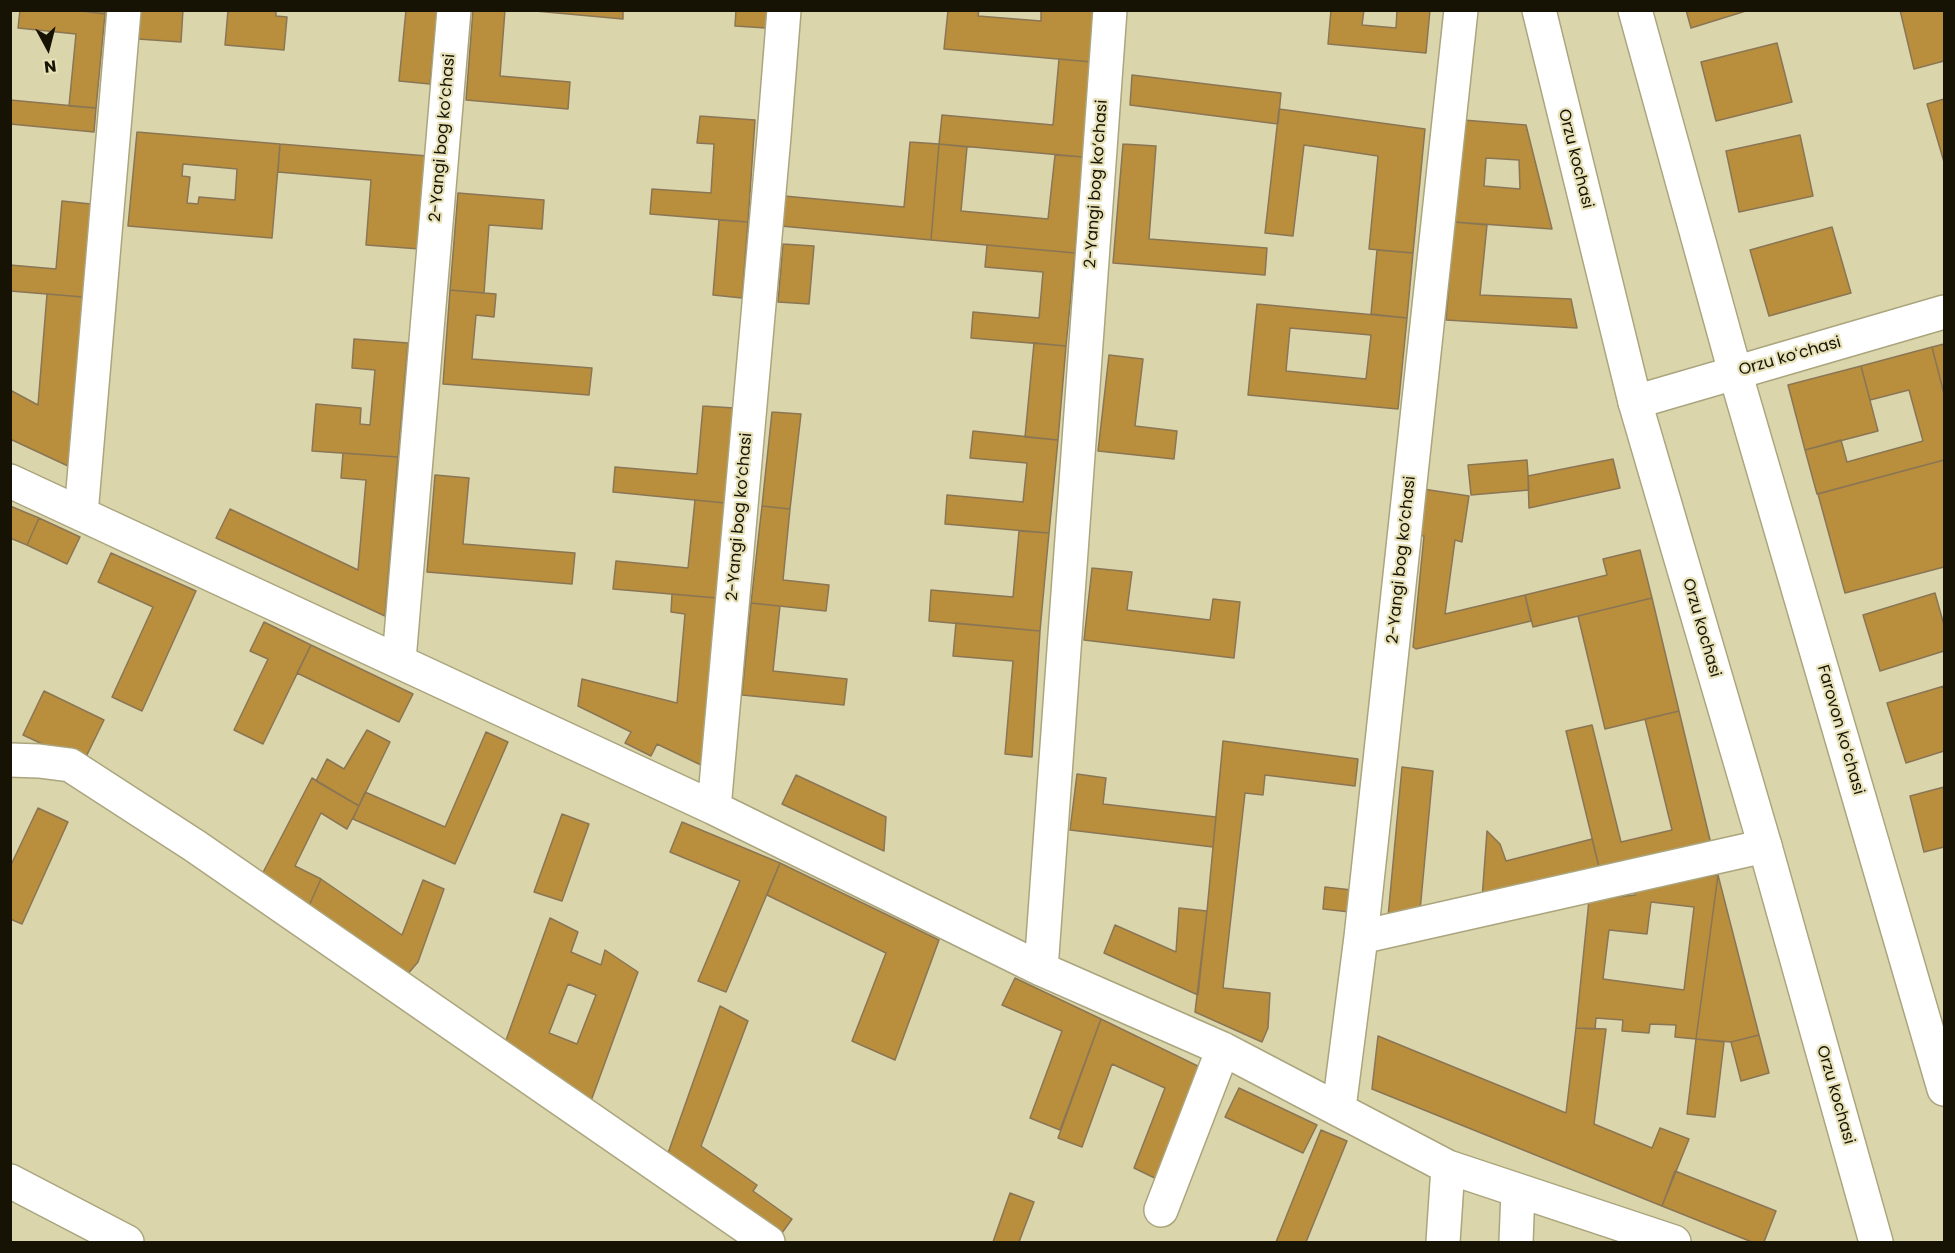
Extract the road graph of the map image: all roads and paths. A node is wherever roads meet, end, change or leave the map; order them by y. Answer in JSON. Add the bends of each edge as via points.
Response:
{"nodes":[{"id":1,"x":124,"y":10,"type":"edge"},
{"id":2,"x":454,"y":10,"type":"edge"},
{"id":3,"x":784,"y":10,"type":"edge"},
{"id":4,"x":1110,"y":10,"type":"edge"},
{"id":5,"x":1461,"y":10,"type":"edge"},
{"id":6,"x":1539,"y":10,"type":"edge"},
{"id":7,"x":1635,"y":10,"type":"edge"},
{"id":8,"x":1944,"y":312,"type":"edge"},
{"id":9,"x":1735,"y":372,"type":"junction"},
{"id":10,"x":1635,"y":402,"type":"junction"},
{"id":11,"x":10,"y":481,"type":"edge"},
{"id":12,"x":81,"y":514,"type":"junction"},
{"id":13,"x":399,"y":660,"type":"junction"},
{"id":14,"x":10,"y":760,"type":"edge"},
{"id":15,"x":714,"y":808,"type":"junction"},
{"id":16,"x":1765,"y":846,"type":"junction"},
{"id":17,"x":1361,"y":937,"type":"junction"},
{"id":18,"x":1041,"y":969,"type":"junction"},
{"id":19,"x":1223,"y":1049,"type":"junction"},
{"id":20,"x":1944,"y":1089,"type":"edge"},
{"id":21,"x":1339,"y":1108,"type":"junction"},
{"id":22,"x":1448,"y":1167,"type":"junction"},
{"id":23,"x":10,"y":1180,"type":"edge"},
{"id":24,"x":1518,"y":1191,"type":"junction"},
{"id":25,"x":1161,"y":1210,"type":"dead end"},
{"id":26,"x":127,"y":1242,"type":"edge"},
{"id":27,"x":768,"y":1242,"type":"edge"},
{"id":28,"x":1443,"y":1242,"type":"edge"},
{"id":29,"x":1516,"y":1242,"type":"edge"},
{"id":30,"x":1674,"y":1242,"type":"edge"},
{"id":31,"x":1876,"y":1242,"type":"edge"}],
"edges":[{"from":1,"to":12,"type":"street"},
{"from":2,"to":13,"type":"street","name":"2-Yangi bog koʼchasi"},
{"from":3,"to":15,"type":"street","name":"2-Yangi bog koʼchasi"},
{"from":4,"to":18,"type":"street","name":"2-Yangi bog koʼchasi"},
{"from":5,"to":17,"type":"street","name":"2-Yangi bog koʼchasi"},
{"from":6,"to":10,"type":"street","name":"Orzu kochasi"},
{"from":7,"to":9,"type":"street","name":"Farovon koʻchasi"},
{"from":8,"to":9,"type":"street","name":"Orzu koʻchasi"},
{"from":9,"to":10,"type":"street","name":"Orzu koʻchasi"},
{"from":9,"to":20,"type":"street","name":"Farovon koʻchasi"},
{"from":10,"to":16,"type":"street","name":"Orzu kochasi"},
{"from":11,"to":12,"type":"street"},
{"from":12,"to":13,"type":"street"},
{"from":13,"to":15,"type":"street"},
{"from":14,"to":27,"type":"street","via":[[70,765],[195,846]]},
{"from":15,"to":18,"type":"street"},
{"from":16,"to":17,"type":"street"},
{"from":16,"to":31,"type":"street","name":"Orzu kochasi"},
{"from":17,"to":21,"type":"street","name":"2-Yangi bog koʼchasi"},
{"from":18,"to":19,"type":"street"},
{"from":19,"to":21,"type":"street"},
{"from":19,"to":25,"type":"street"},
{"from":21,"to":22,"type":"street"},
{"from":22,"to":24,"type":"street"},
{"from":22,"to":28,"type":"street"},
{"from":23,"to":26,"type":"street"},
{"from":24,"to":29,"type":"street"},
{"from":24,"to":30,"type":"street"}]}
